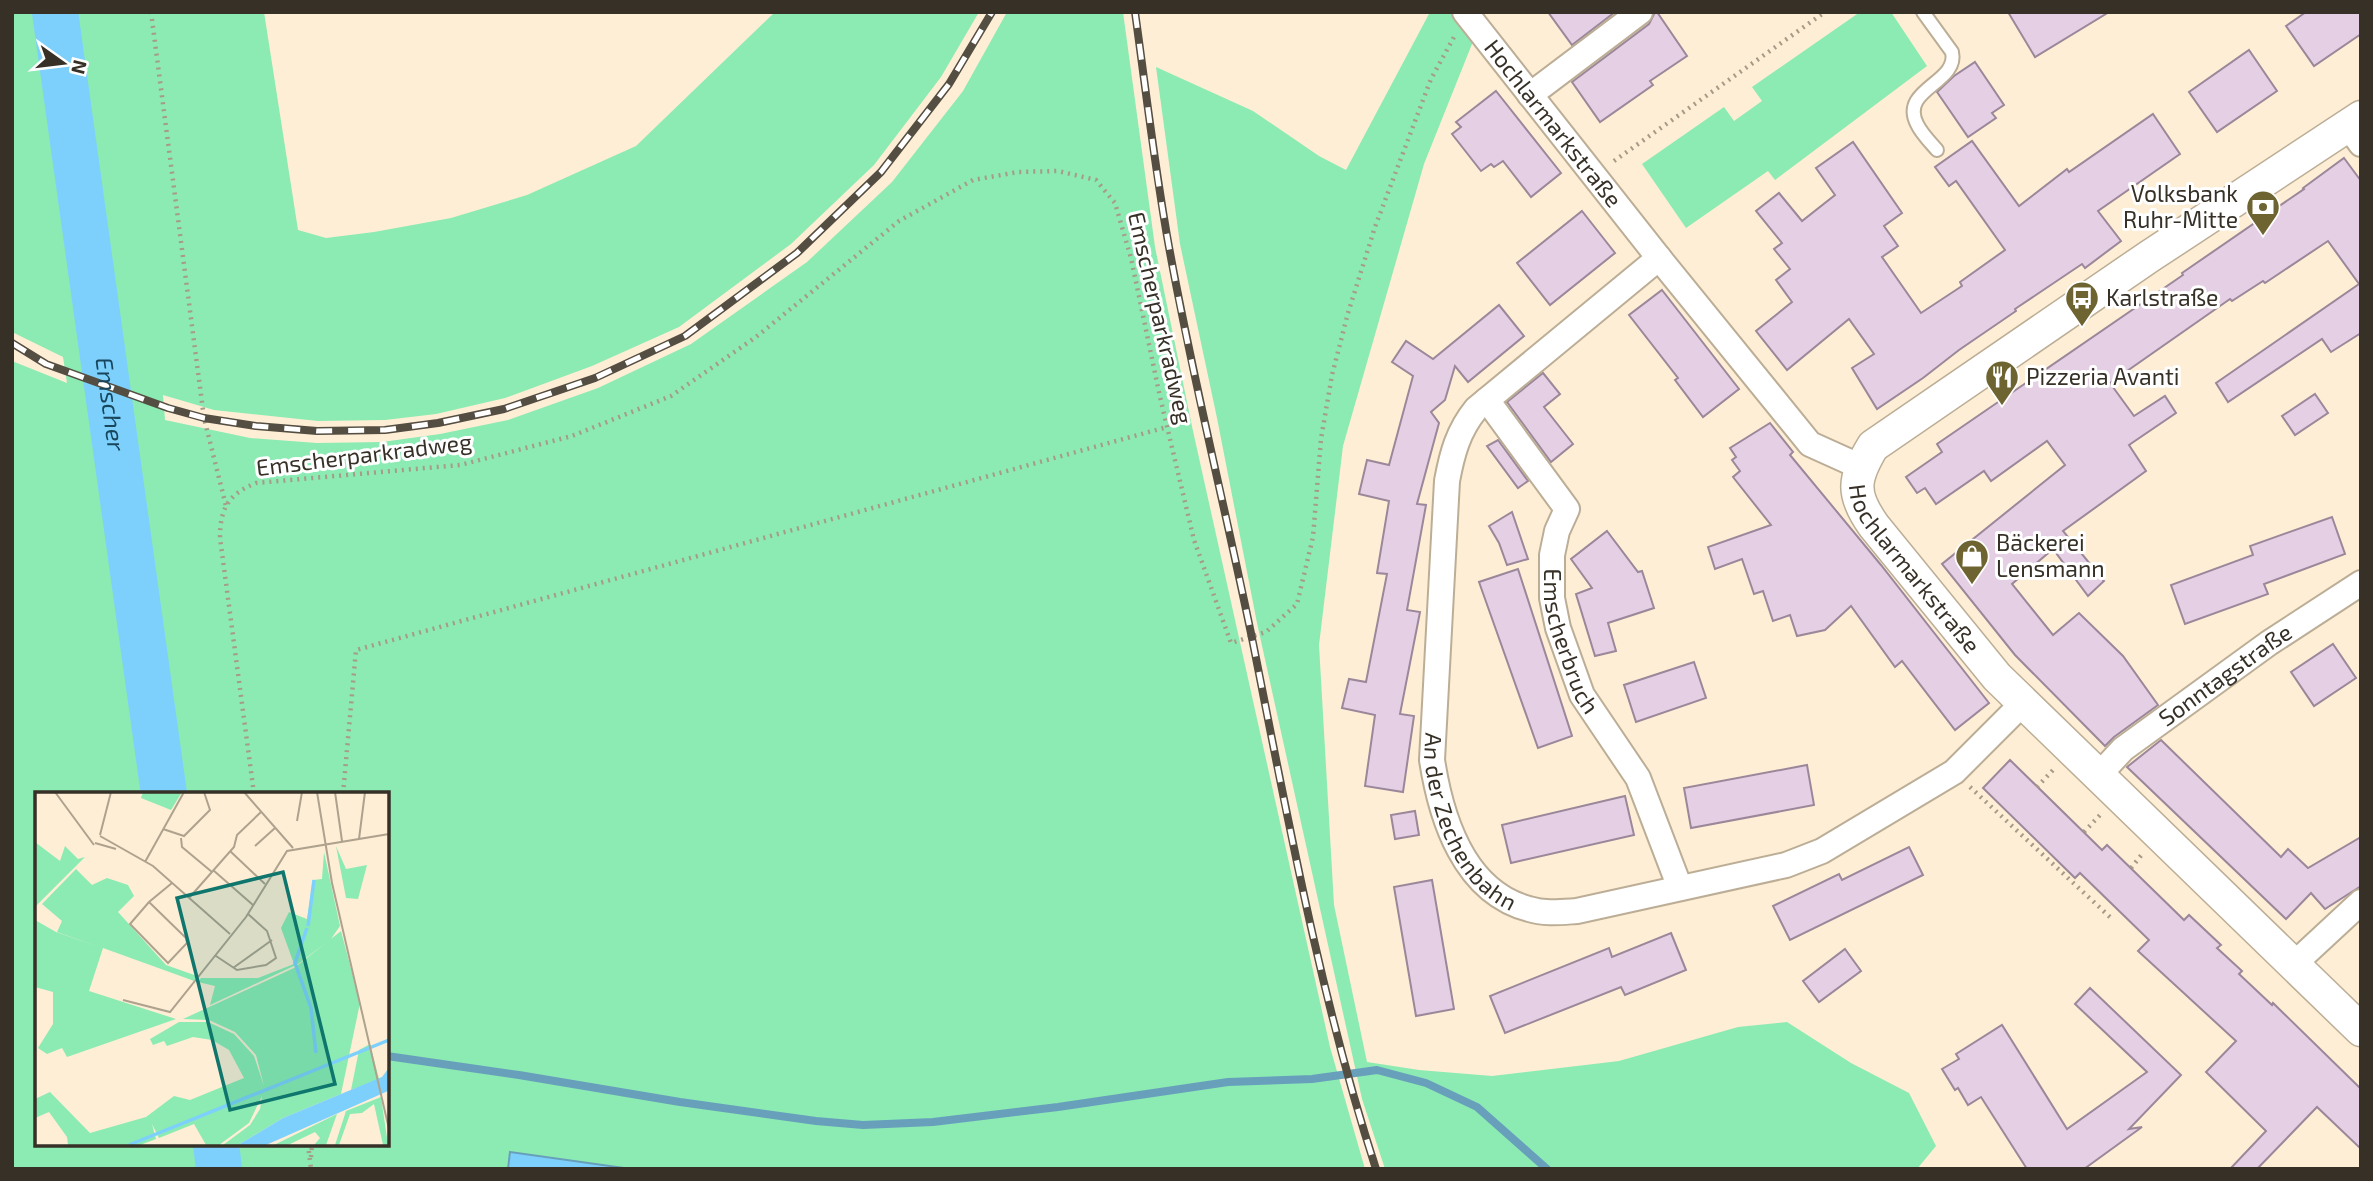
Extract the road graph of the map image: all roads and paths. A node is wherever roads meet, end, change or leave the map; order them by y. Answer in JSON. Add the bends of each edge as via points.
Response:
{"nodes":[{"id":1,"x":151,"y":12,"type":"edge"},
{"id":2,"x":1640,"y":12,"type":"edge"},
{"id":3,"x":1825,"y":12,"type":"edge"},
{"id":4,"x":1923,"y":12,"type":"edge"},
{"id":5,"x":1466,"y":13,"type":"edge"},
{"id":6,"x":1530,"y":95,"type":"junction"},
{"id":7,"x":2357,"y":129,"type":"edge"},
{"id":8,"x":1937,"y":150,"type":"dead end"},
{"id":9,"x":1594,"y":175,"type":"junction"},
{"id":10,"x":1659,"y":258,"type":"junction"},
{"id":11,"x":1487,"y":400,"type":"junction"},
{"id":12,"x":1167,"y":427,"type":"junction"},
{"id":13,"x":1861,"y":467,"type":"junction"},
{"id":14,"x":226,"y":507,"type":"junction"},
{"id":15,"x":2361,"y":583,"type":"edge"},
{"id":16,"x":2023,"y":703,"type":"junction"},
{"id":17,"x":1954,"y":772,"type":"junction"},
{"id":18,"x":2098,"y":776,"type":"junction"},
{"id":19,"x":254,"y":792,"type":"edge"},
{"id":20,"x":343,"y":792,"type":"edge"},
{"id":21,"x":1680,"y":888,"type":"junction"},
{"id":22,"x":2361,"y":902,"type":"edge"},
{"id":23,"x":2110,"y":918,"type":"dead end"},
{"id":24,"x":2293,"y":965,"type":"junction"},
{"id":25,"x":2361,"y":1030,"type":"edge"},
{"id":26,"x":310,"y":1146,"type":"edge"},
{"id":27,"x":311,"y":1167,"type":"edge"}],
"edges":[{"from":1,"to":14,"type":"path","via":[[204,418]]},
{"from":2,"to":6,"type":"street"},
{"from":3,"to":9,"type":"path"},
{"from":4,"to":8,"type":"lane","via":[[1953,58],[1949,70],[1926,89],[1913,109],[1917,125]]},
{"from":5,"to":6,"type":"street","name":"Hochlarmarkstraße"},
{"from":5,"to":12,"type":"path","name":"Emscherparkradweg","via":[[1431,79],[1375,226],[1332,375],[1313,537],[1297,604],[1266,632],[1231,643],[1194,540]]},
{"from":6,"to":9,"type":"street","name":"Hochlarmarkstraße"},
{"from":7,"to":13,"type":"street","via":[[2150,256],[1873,446]]},
{"from":9,"to":10,"type":"street","name":"Hochlarmarkstraße"},
{"from":10,"to":11,"type":"street","name":"An der Zechenbahn"},
{"from":10,"to":13,"type":"street","name":"Hochlarmarkstraße","via":[[1810,444]]},
{"from":11,"to":21,"type":"street","name":"Emscherbruch","via":[[1567,509],[1552,555],[1552,598],[1558,628],[1582,695],[1638,778]]},
{"from":11,"to":21,"type":"street","name":"An der Zechenbahn","via":[[1465,422],[1447,481],[1432,760],[1451,831],[1479,879],[1531,910],[1577,911]]},
{"from":12,"to":14,"type":"path","name":"Emscherparkradweg","via":[[1115,203],[1096,180],[1058,171],[1018,172],[973,180],[899,221],[756,337],[671,396],[572,436],[460,465],[256,483],[243,488]]},
{"from":12,"to":20,"type":"path","via":[[356,650]]},
{"from":13,"to":16,"type":"street","name":"Hochlarmarkstraße","via":[[1856,490],[1864,513]]},
{"from":14,"to":19,"type":"path","via":[[220,517],[220,538]]},
{"from":15,"to":18,"type":"street","name":"Sonntagstraße","via":[[2123,749]]},
{"from":16,"to":17,"type":"street","name":"An der Zechenbahn"},
{"from":16,"to":18,"type":"street","name":"Hochlarmarkstraße"},
{"from":17,"to":21,"type":"street","name":"An der Zechenbahn","via":[[1822,851],[1786,865]]},
{"from":17,"to":23,"type":"path"},
{"from":18,"to":24,"type":"street","name":"Hochlarmarkstraße"},
{"from":22,"to":24,"type":"street"},
{"from":24,"to":25,"type":"street","name":"Hochlarmarkstraße"},
{"from":26,"to":27,"type":"path"}]}
